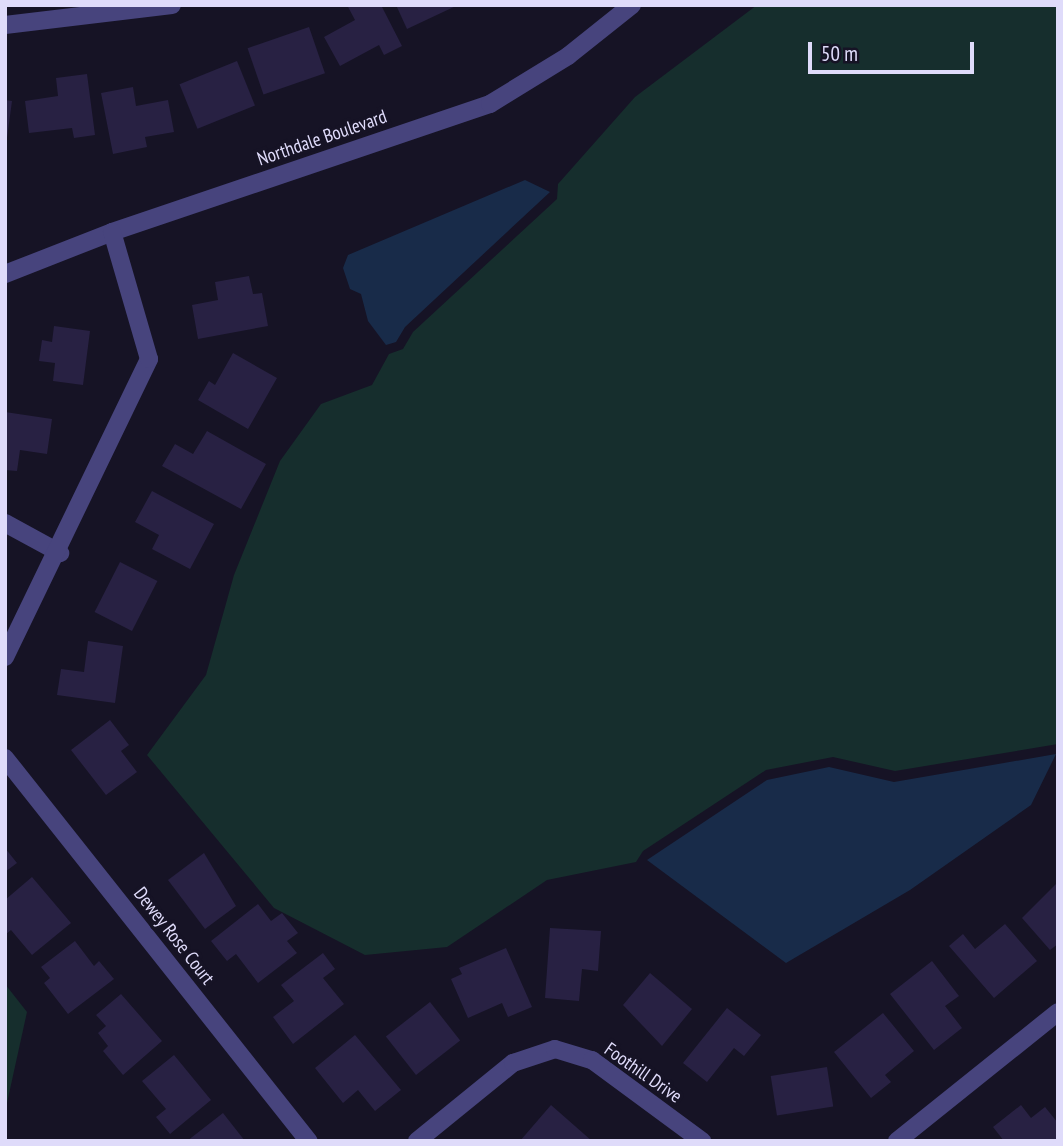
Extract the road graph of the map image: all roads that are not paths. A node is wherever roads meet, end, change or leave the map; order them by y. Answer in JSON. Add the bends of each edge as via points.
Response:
{"nodes":[{"id":1,"x":172,"y":5,"type":"edge"},
{"id":2,"x":632,"y":5,"type":"edge"},
{"id":3,"x":5,"y":25,"type":"edge"},
{"id":4,"x":111,"y":232,"type":"junction"},
{"id":5,"x":5,"y":274,"type":"edge"},
{"id":6,"x":5,"y":523,"type":"edge"},
{"id":7,"x":60,"y":553,"type":"junction"},
{"id":8,"x":5,"y":657,"type":"edge"},
{"id":9,"x":5,"y":758,"type":"edge"},
{"id":10,"x":1058,"y":1013,"type":"edge"},
{"id":11,"x":309,"y":1141,"type":"edge"},
{"id":12,"x":417,"y":1141,"type":"edge"},
{"id":13,"x":702,"y":1141,"type":"edge"},
{"id":14,"x":897,"y":1141,"type":"edge"}],
"edges":[{"from":1,"to":3,"type":"street"},
{"from":2,"to":4,"type":"street","name":"Northdale Boulevard","via":[[568,56],[490,104]]},
{"from":4,"to":5,"type":"street","name":"Northdale Boulevard"},
{"from":4,"to":7,"type":"street","via":[[149,359]]},
{"from":6,"to":7,"type":"street"},
{"from":7,"to":8,"type":"street"},
{"from":9,"to":11,"type":"street","name":"Dewey Rose Court"},
{"from":10,"to":14,"type":"street"},
{"from":12,"to":13,"type":"street","name":"Foothill Drive","via":[[513,1063],[555,1049],[592,1060]]}]}
